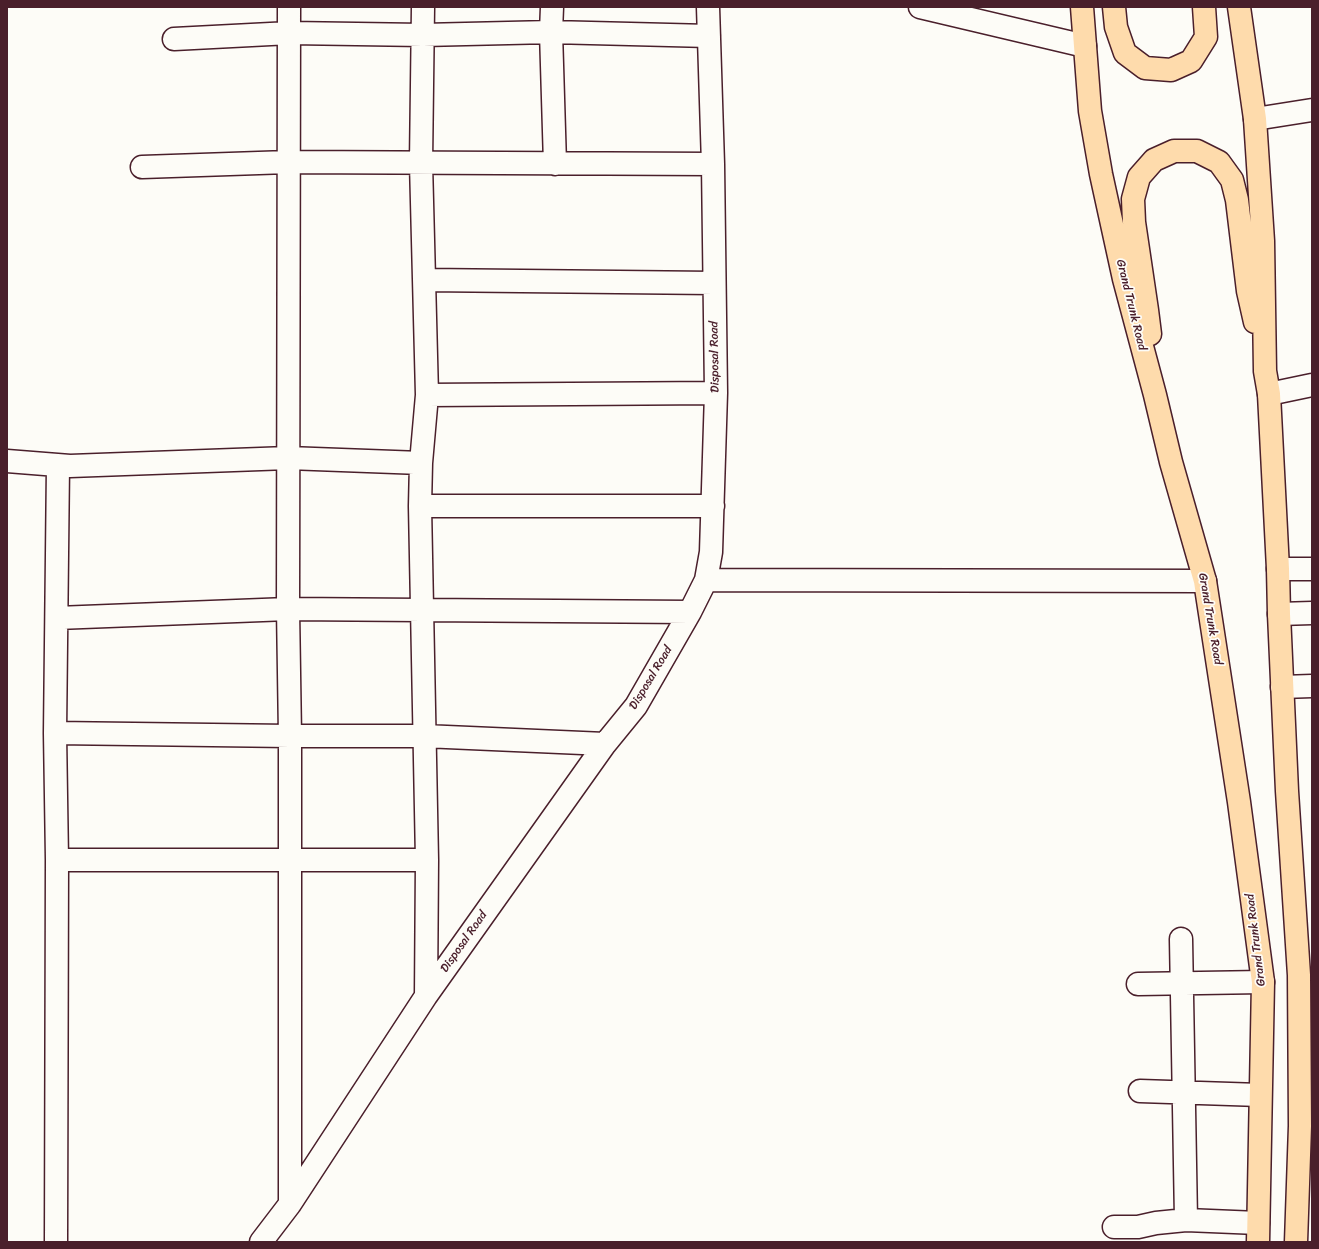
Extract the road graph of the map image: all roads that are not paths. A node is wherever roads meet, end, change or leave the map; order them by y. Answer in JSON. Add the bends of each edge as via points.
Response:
{"nodes":[{"id":1,"x":289,"y":7,"type":"edge"},
{"id":2,"x":423,"y":7,"type":"edge"},
{"id":3,"x":552,"y":7,"type":"edge"},
{"id":4,"x":708,"y":7,"type":"edge"},
{"id":5,"x":920,"y":7,"type":"edge"},
{"id":6,"x":1082,"y":7,"type":"edge"},
{"id":7,"x":1114,"y":7,"type":"edge"},
{"id":8,"x":1204,"y":7,"type":"edge"},
{"id":9,"x":1239,"y":7,"type":"edge"},
{"id":10,"x":551,"y":32,"type":"junction"},
{"id":11,"x":290,"y":33,"type":"junction"},
{"id":12,"x":423,"y":35,"type":"junction"},
{"id":13,"x":710,"y":36,"type":"junction"},
{"id":14,"x":174,"y":39,"type":"dead end"},
{"id":15,"x":1085,"y":46,"type":"junction"},
{"id":16,"x":1312,"y":110,"type":"edge"},
{"id":17,"x":1255,"y":119,"type":"junction"},
{"id":18,"x":288,"y":162,"type":"junction"},
{"id":19,"x":421,"y":163,"type":"junction"},
{"id":20,"x":555,"y":164,"type":"junction"},
{"id":21,"x":713,"y":164,"type":"junction"},
{"id":22,"x":142,"y":167,"type":"dead end"},
{"id":23,"x":425,"y":280,"type":"junction"},
{"id":24,"x":714,"y":283,"type":"junction"},
{"id":25,"x":1265,"y":371,"type":"junction"},
{"id":26,"x":1312,"y":385,"type":"edge"},
{"id":27,"x":716,"y":392,"type":"junction"},
{"id":28,"x":1269,"y":394,"type":"junction"},
{"id":29,"x":427,"y":395,"type":"junction"},
{"id":30,"x":1155,"y":395,"type":"junction"},
{"id":31,"x":288,"y":458,"type":"junction"},
{"id":32,"x":7,"y":462,"type":"edge"},
{"id":33,"x":421,"y":463,"type":"junction"},
{"id":34,"x":58,"y":465,"type":"junction"},
{"id":35,"x":420,"y":506,"type":"junction"},
{"id":36,"x":713,"y":506,"type":"junction"},
{"id":37,"x":1278,"y":569,"type":"junction"},
{"id":38,"x":1312,"y":569,"type":"edge"},
{"id":39,"x":706,"y":580,"type":"junction"},
{"id":40,"x":1205,"y":581,"type":"junction"},
{"id":41,"x":288,"y":609,"type":"junction"},
{"id":42,"x":422,"y":610,"type":"junction"},
{"id":43,"x":690,"y":612,"type":"junction"},
{"id":44,"x":1312,"y":613,"type":"edge"},
{"id":45,"x":1279,"y":614,"type":"junction"},
{"id":46,"x":57,"y":618,"type":"junction"},
{"id":47,"x":1312,"y":686,"type":"edge"},
{"id":48,"x":1282,"y":687,"type":"junction"},
{"id":49,"x":55,"y":733,"type":"junction"},
{"id":50,"x":290,"y":736,"type":"junction"},
{"id":51,"x":424,"y":736,"type":"junction"},
{"id":52,"x":605,"y":744,"type":"junction"},
{"id":53,"x":57,"y":860,"type":"junction"},
{"id":54,"x":290,"y":860,"type":"junction"},
{"id":55,"x":427,"y":860,"type":"junction"},
{"id":56,"x":1181,"y":939,"type":"dead end"},
{"id":57,"x":1263,"y":982,"type":"junction"},
{"id":58,"x":1138,"y":984,"type":"dead end"},
{"id":59,"x":1182,"y":984,"type":"junction"},
{"id":60,"x":426,"y":996,"type":"junction"},
{"id":61,"x":1306,"y":1057,"type":"edge"},
{"id":62,"x":1140,"y":1091,"type":"dead end"},
{"id":63,"x":1185,"y":1092,"type":"junction"},
{"id":64,"x":1260,"y":1096,"type":"junction"},
{"id":65,"x":290,"y":1204,"type":"junction"},
{"id":66,"x":1186,"y":1220,"type":"junction"},
{"id":67,"x":1114,"y":1228,"type":"dead end"},
{"id":68,"x":1258,"y":1233,"type":"edge"},
{"id":69,"x":56,"y":1242,"type":"edge"},
{"id":70,"x":261,"y":1242,"type":"edge"},
{"id":71,"x":1296,"y":1242,"type":"edge"}],
"edges":[{"from":1,"to":11,"type":"street"},
{"from":2,"to":12,"type":"street"},
{"from":3,"to":10,"type":"street"},
{"from":4,"to":13,"type":"street","name":"Disposal Road"},
{"from":5,"to":15,"type":"street"},
{"from":6,"to":15,"type":"highway","name":"Grand Trunk Road"},
{"from":7,"to":8,"type":"highway","via":[[1116,28],[1126,53],[1145,68],[1171,70],[1191,61],[1206,37]]},
{"from":9,"to":17,"type":"highway"},
{"from":10,"to":12,"type":"street"},
{"from":10,"to":13,"type":"street"},
{"from":10,"to":20,"type":"street"},
{"from":11,"to":12,"type":"street"},
{"from":11,"to":14,"type":"street"},
{"from":11,"to":18,"type":"street"},
{"from":12,"to":19,"type":"street"},
{"from":13,"to":21,"type":"street","name":"Disposal Road"},
{"from":15,"to":30,"type":"highway","name":"Grand Trunk Road","via":[[1090,110],[1101,174],[1124,280]]},
{"from":16,"to":17,"type":"street"},
{"from":17,"to":25,"type":"highway","via":[[1263,241]]},
{"from":18,"to":19,"type":"street"},
{"from":18,"to":22,"type":"street"},
{"from":18,"to":31,"type":"street"},
{"from":19,"to":20,"type":"street"},
{"from":19,"to":23,"type":"street"},
{"from":20,"to":21,"type":"street"},
{"from":21,"to":24,"type":"street","name":"Disposal Road"},
{"from":23,"to":24,"type":"street"},
{"from":23,"to":29,"type":"street"},
{"from":24,"to":27,"type":"street","name":"Disposal Road"},
{"from":25,"to":28,"type":"highway"},
{"from":25,"to":30,"type":"highway","via":[[1248,291],[1237,200],[1232,180],[1218,162],[1197,151],[1174,151],[1154,160],[1139,177],[1133,199],[1134,222],[1148,310]]},
{"from":26,"to":28,"type":"street"},
{"from":27,"to":29,"type":"street"},
{"from":27,"to":36,"type":"street","name":"Disposal Road"},
{"from":28,"to":37,"type":"highway"},
{"from":29,"to":33,"type":"street"},
{"from":30,"to":40,"type":"highway","name":"Grand Trunk Road"},
{"from":31,"to":33,"type":"street"},
{"from":31,"to":34,"type":"street"},
{"from":31,"to":41,"type":"street"},
{"from":32,"to":34,"type":"street"},
{"from":33,"to":35,"type":"street"},
{"from":34,"to":46,"type":"street"},
{"from":35,"to":36,"type":"street"},
{"from":35,"to":42,"type":"street"},
{"from":36,"to":39,"type":"street","name":"Disposal Road","via":[[711,552]]},
{"from":37,"to":38,"type":"street"},
{"from":37,"to":45,"type":"highway"},
{"from":39,"to":40,"type":"street"},
{"from":39,"to":43,"type":"street","name":"Disposal Road"},
{"from":40,"to":57,"type":"highway","name":"Grand Trunk Road","via":[[1239,802]]},
{"from":41,"to":42,"type":"street"},
{"from":41,"to":46,"type":"street"},
{"from":41,"to":50,"type":"street"},
{"from":42,"to":43,"type":"street"},
{"from":42,"to":51,"type":"street"},
{"from":43,"to":52,"type":"street","name":"Disposal Road","via":[[636,706]]},
{"from":44,"to":45,"type":"street"},
{"from":45,"to":48,"type":"highway"},
{"from":46,"to":49,"type":"street"},
{"from":47,"to":48,"type":"street"},
{"from":48,"to":61,"type":"highway"},
{"from":49,"to":50,"type":"street"},
{"from":49,"to":53,"type":"street"},
{"from":50,"to":51,"type":"street"},
{"from":50,"to":54,"type":"street"},
{"from":51,"to":52,"type":"street"},
{"from":51,"to":55,"type":"street"},
{"from":52,"to":60,"type":"street","name":"Disposal Road"},
{"from":53,"to":54,"type":"street"},
{"from":53,"to":69,"type":"street"},
{"from":54,"to":55,"type":"street"},
{"from":54,"to":65,"type":"street"},
{"from":55,"to":60,"type":"street"},
{"from":56,"to":59,"type":"street"},
{"from":57,"to":59,"type":"street"},
{"from":57,"to":64,"type":"highway","name":"Grand Trunk Road"},
{"from":58,"to":59,"type":"street"},
{"from":59,"to":63,"type":"street"},
{"from":60,"to":65,"type":"street","name":"Disposal Road"},
{"from":61,"to":71,"type":"highway","via":[[1300,1126]]},
{"from":62,"to":63,"type":"street"},
{"from":63,"to":64,"type":"street"},
{"from":63,"to":66,"type":"street"},
{"from":64,"to":68,"type":"highway","name":"Grand Trunk Road"},
{"from":65,"to":70,"type":"street","name":"Disposal Road"},
{"from":66,"to":67,"type":"street","via":[[1156,1222],[1138,1228]]},
{"from":66,"to":68,"type":"street"}]}
